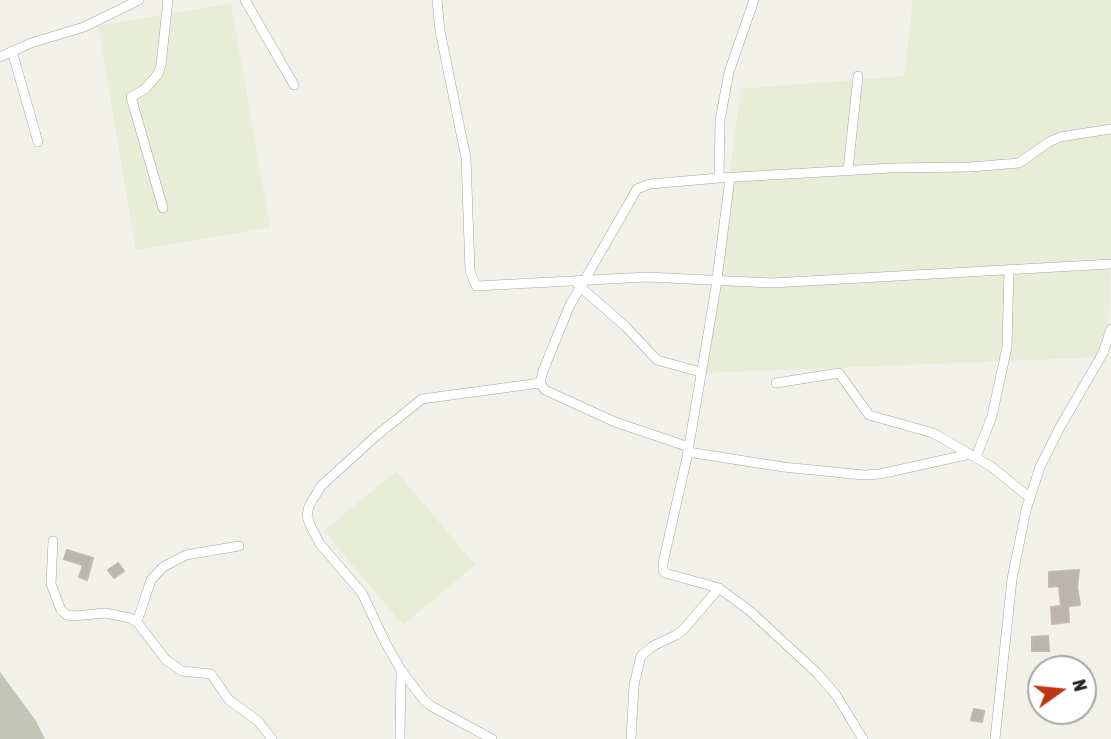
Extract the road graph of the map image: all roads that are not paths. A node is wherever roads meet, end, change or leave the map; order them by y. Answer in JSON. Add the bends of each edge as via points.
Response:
{"nodes":[{"id":1,"x":139,"y":0,"type":"edge"},
{"id":2,"x":169,"y":0,"type":"edge"},
{"id":3,"x":245,"y":0,"type":"edge"},
{"id":4,"x":437,"y":0,"type":"edge"},
{"id":5,"x":754,"y":0,"type":"edge"},
{"id":6,"x":12,"y":51,"type":"junction"},
{"id":7,"x":0,"y":57,"type":"edge"},
{"id":8,"x":858,"y":76,"type":"dead end"},
{"id":9,"x":294,"y":85,"type":"dead end"},
{"id":10,"x":1111,"y":129,"type":"edge"},
{"id":11,"x":38,"y":142,"type":"dead end"},
{"id":12,"x":848,"y":170,"type":"junction"},
{"id":13,"x":719,"y":178,"type":"junction"},
{"id":14,"x":730,"y":178,"type":"junction"},
{"id":15,"x":163,"y":208,"type":"dead end"},
{"id":16,"x":1111,"y":264,"type":"edge"},
{"id":17,"x":1009,"y":269,"type":"junction"},
{"id":18,"x":717,"y":282,"type":"junction"},
{"id":19,"x":579,"y":283,"type":"junction"},
{"id":20,"x":1111,"y":329,"type":"edge"},
{"id":21,"x":700,"y":372,"type":"junction"},
{"id":22,"x":541,"y":383,"type":"junction"},
{"id":23,"x":776,"y":383,"type":"dead end"},
{"id":24,"x":689,"y":449,"type":"junction"},
{"id":25,"x":973,"y":456,"type":"junction"},
{"id":26,"x":1030,"y":498,"type":"junction"},
{"id":27,"x":53,"y":541,"type":"dead end"},
{"id":28,"x":239,"y":546,"type":"dead end"},
{"id":29,"x":719,"y":588,"type":"junction"},
{"id":30,"x":137,"y":622,"type":"junction"},
{"id":31,"x":401,"y":670,"type":"junction"},
{"id":32,"x":272,"y":739,"type":"edge"},
{"id":33,"x":400,"y":739,"type":"edge"},
{"id":34,"x":492,"y":739,"type":"edge"},
{"id":35,"x":631,"y":739,"type":"edge"},
{"id":36,"x":863,"y":739,"type":"edge"},
{"id":37,"x":995,"y":739,"type":"edge"}],
"edges":[{"from":1,"to":6,"type":"street","via":[[84,27]]},
{"from":2,"to":15,"type":"street","via":[[158,74],[131,97]]},
{"from":3,"to":9,"type":"street"},
{"from":4,"to":19,"type":"street","via":[[466,158],[473,283]]},
{"from":5,"to":13,"type":"street","via":[[729,72],[720,120]]},
{"from":6,"to":7,"type":"street"},
{"from":6,"to":11,"type":"street"},
{"from":8,"to":12,"type":"street"},
{"from":10,"to":12,"type":"street","via":[[1049,142],[1019,163]]},
{"from":12,"to":14,"type":"street"},
{"from":13,"to":14,"type":"street"},
{"from":13,"to":19,"type":"street","via":[[637,189]]},
{"from":14,"to":18,"type":"street"},
{"from":16,"to":17,"type":"street"},
{"from":17,"to":18,"type":"street"},
{"from":17,"to":25,"type":"street","via":[[1007,347],[992,416]]},
{"from":18,"to":19,"type":"street","via":[[647,276]]},
{"from":18,"to":21,"type":"street"},
{"from":19,"to":21,"type":"street","via":[[657,360]]},
{"from":19,"to":22,"type":"street"},
{"from":20,"to":26,"type":"street","via":[[1103,353],[1040,467]]},
{"from":21,"to":24,"type":"street"},
{"from":22,"to":24,"type":"street","via":[[545,390],[615,422]]},
{"from":22,"to":31,"type":"street","via":[[422,399],[336,471],[309,506],[307,516],[315,534],[362,593]]},
{"from":23,"to":25,"type":"street","via":[[839,373],[869,415],[925,429]]},
{"from":24,"to":25,"type":"street","via":[[783,467],[864,475]]},
{"from":24,"to":29,"type":"street","via":[[663,570]]},
{"from":25,"to":26,"type":"street"},
{"from":26,"to":37,"type":"street","via":[[1012,579]]},
{"from":27,"to":30,"type":"street","via":[[51,584],[61,610],[67,615],[105,613]]},
{"from":28,"to":30,"type":"street","via":[[186,555],[163,567],[151,580]]},
{"from":29,"to":35,"type":"street","via":[[683,630],[641,656]]},
{"from":29,"to":36,"type":"street","via":[[817,673]]},
{"from":30,"to":32,"type":"street","via":[[166,660],[182,671],[211,674],[229,700],[258,721]]},
{"from":31,"to":33,"type":"street"},
{"from":31,"to":34,"type":"street","via":[[431,706]]}]}
